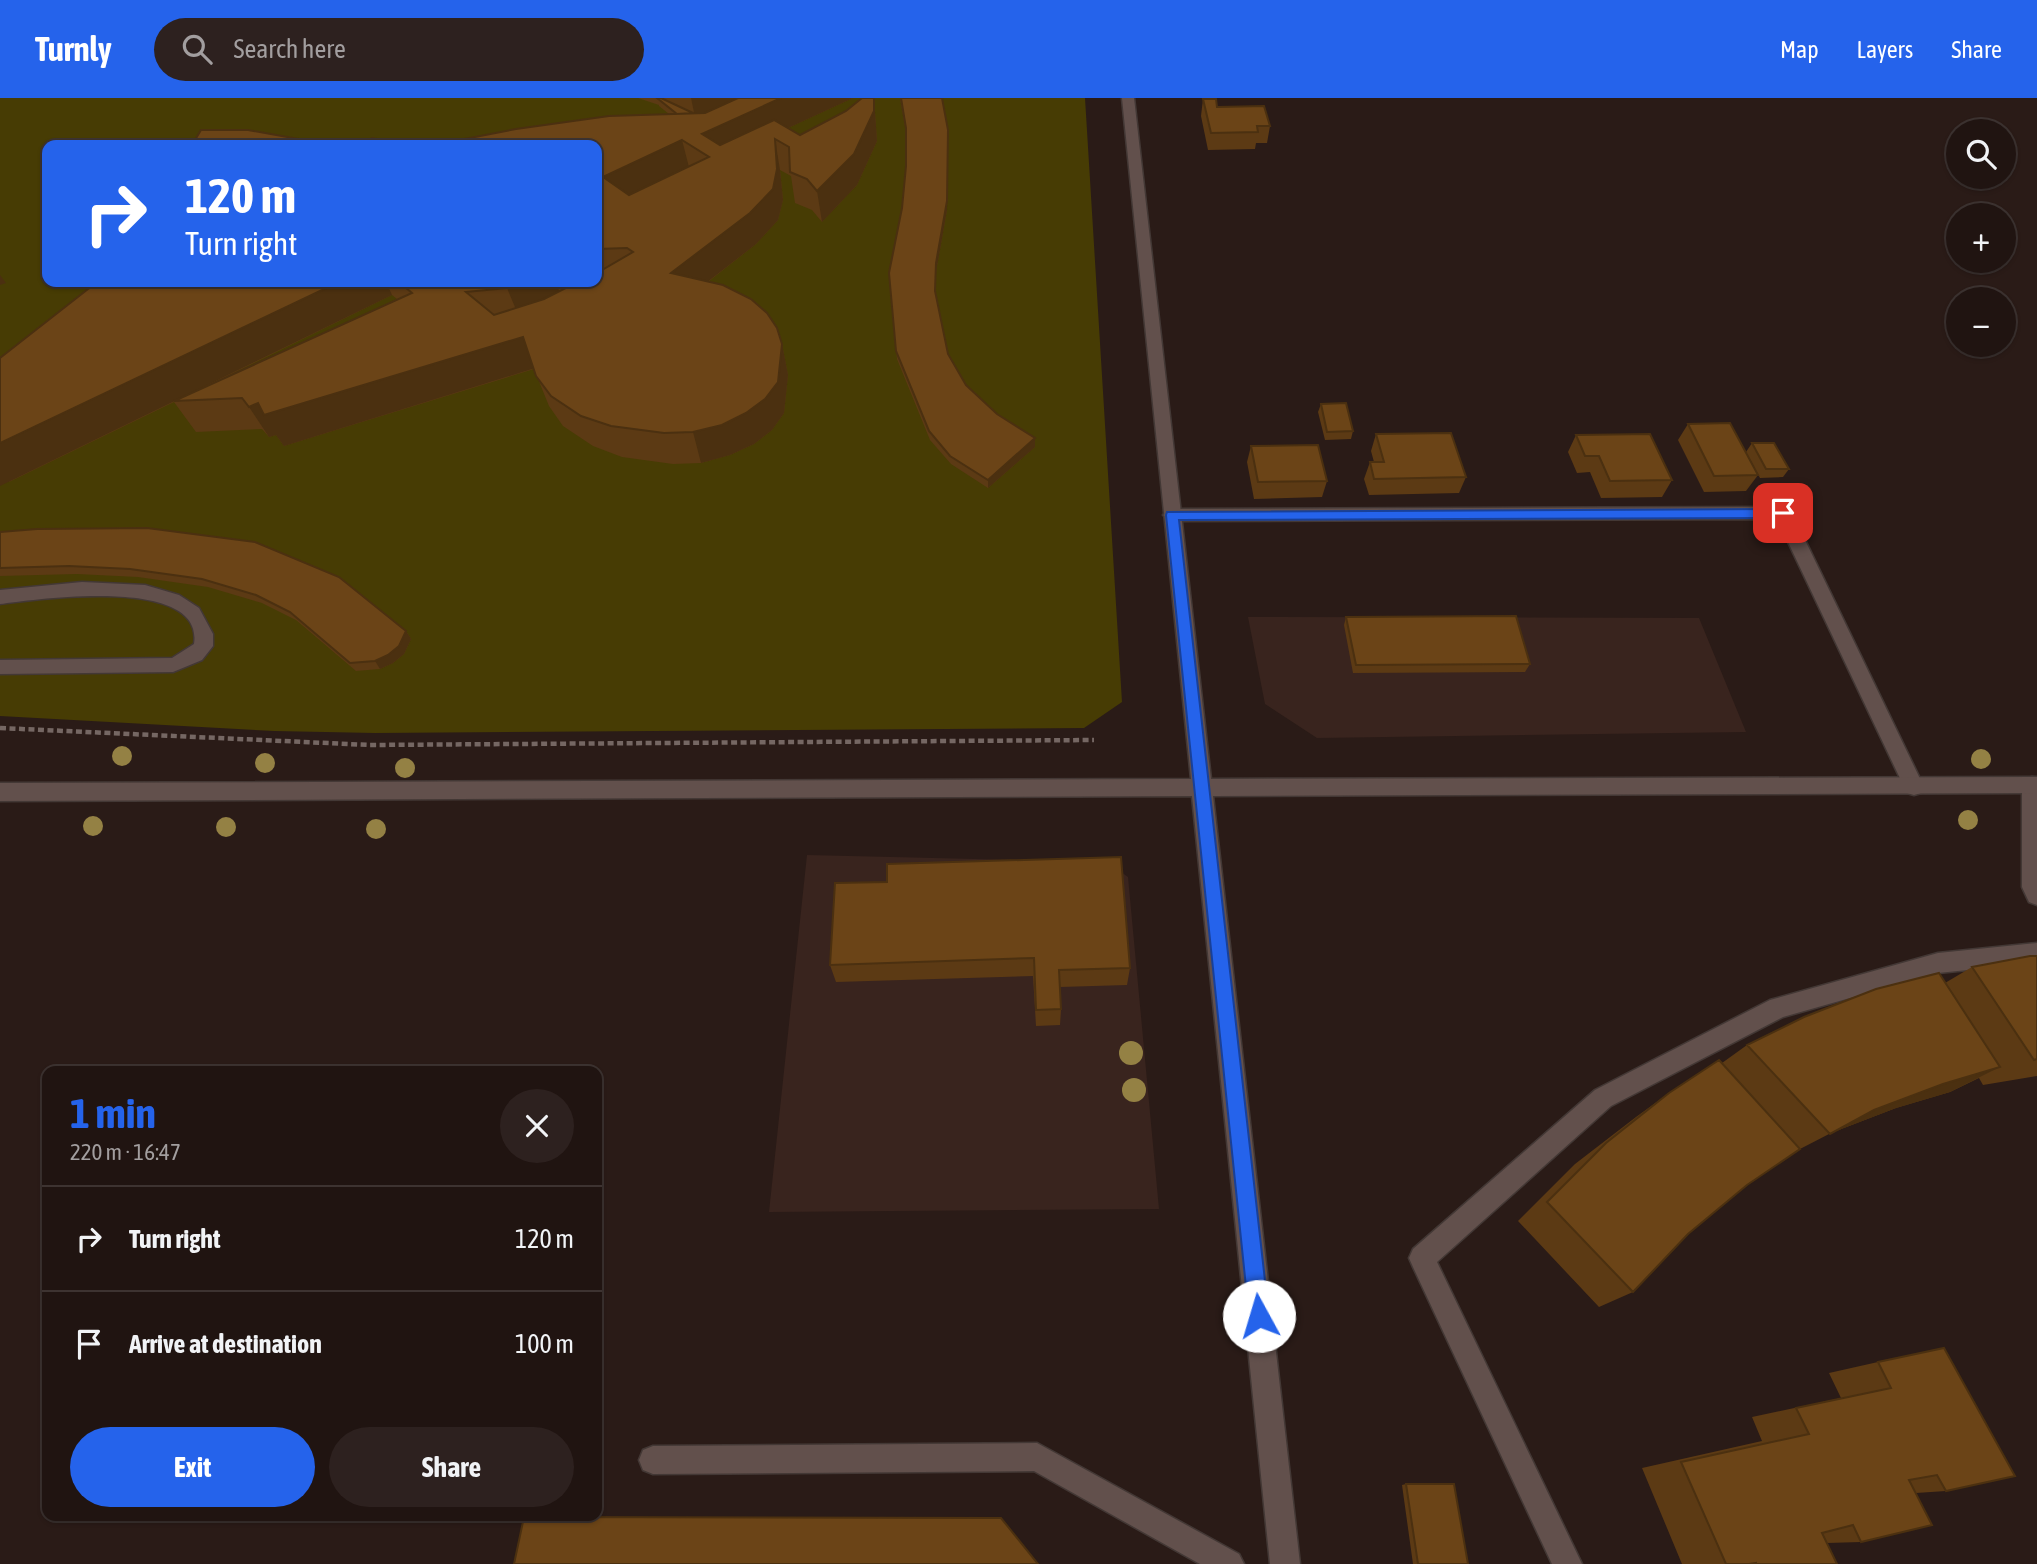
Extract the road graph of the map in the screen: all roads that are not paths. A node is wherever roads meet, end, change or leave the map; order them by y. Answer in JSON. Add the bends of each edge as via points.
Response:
{"nodes":[{"id":1,"x":1128,"y":98,"type":"edge"},
{"id":2,"x":1172,"y":515,"type":"junction"},
{"id":3,"x":0,"y":597,"type":"edge"},
{"id":4,"x":0,"y":667,"type":"edge"},
{"id":5,"x":2034,"y":785,"type":"edge"},
{"id":6,"x":1202,"y":787,"type":"junction"},
{"id":7,"x":1914,"y":787,"type":"junction"},
{"id":8,"x":0,"y":792,"type":"edge"},
{"id":9,"x":2037,"y":895,"type":"edge"},
{"id":10,"x":2037,"y":954,"type":"edge"},
{"id":11,"x":653,"y":1460,"type":"dead end"},
{"id":12,"x":1229,"y":1564,"type":"edge"},
{"id":13,"x":1285,"y":1564,"type":"edge"},
{"id":14,"x":1567,"y":1564,"type":"edge"}],
"edges":[{"from":1,"to":2,"type":"street"},
{"from":2,"to":6,"type":"street"},
{"from":2,"to":7,"type":"street","via":[[1783,513]]},
{"from":3,"to":4,"type":"street","via":[[103,588],[150,592],[180,604],[201,620],[206,639],[195,655],[173,665]]},
{"from":5,"to":7,"type":"street"},
{"from":5,"to":9,"type":"street","via":[[2033,887]]},
{"from":6,"to":7,"type":"street"},
{"from":6,"to":8,"type":"street"},
{"from":6,"to":13,"type":"street"},
{"from":10,"to":14,"type":"street","via":[[1938,963],[1778,1008],[1603,1098],[1422,1258]]},
{"from":11,"to":12,"type":"street","via":[[1037,1457]]}]}
